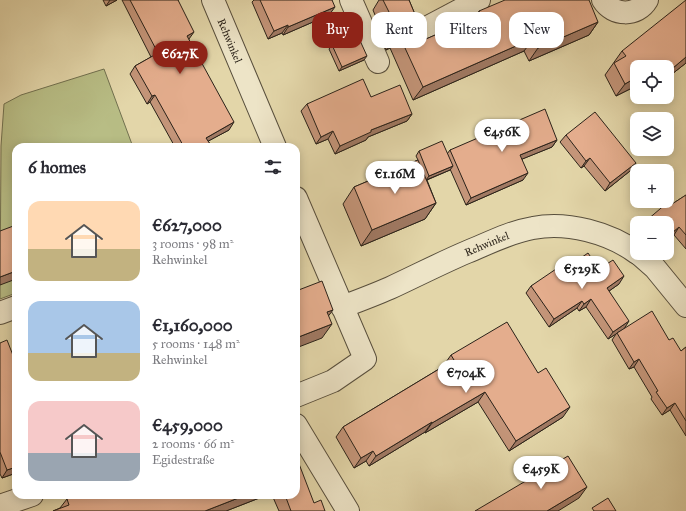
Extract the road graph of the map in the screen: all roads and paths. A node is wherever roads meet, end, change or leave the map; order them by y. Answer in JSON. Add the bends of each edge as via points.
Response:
{"nodes":[{"id":1,"x":213,"y":0,"type":"edge"},
{"id":2,"x":351,"y":0,"type":"edge"},
{"id":3,"x":479,"y":0,"type":"edge"},
{"id":4,"x":603,"y":0,"type":"edge"},
{"id":5,"x":647,"y":0,"type":"edge"},
{"id":6,"x":427,"y":27,"type":"edge"},
{"id":7,"x":378,"y":62,"type":"dead end"},
{"id":8,"x":273,"y":143,"type":"edge"},
{"id":9,"x":300,"y":207,"type":"edge"},
{"id":10,"x":630,"y":248,"type":"edge"},
{"id":11,"x":645,"y":260,"type":"edge"},
{"id":12,"x":686,"y":306,"type":"edge"},
{"id":13,"x":342,"y":307,"type":"junction"},
{"id":14,"x":300,"y":394,"type":"edge"},
{"id":15,"x":300,"y":433,"type":"edge"},
{"id":16,"x":20,"y":499,"type":"edge"},
{"id":17,"x":0,"y":506,"type":"edge"},
{"id":18,"x":348,"y":511,"type":"edge"}],
"edges":[{"from":1,"to":8,"type":"street","name":"Rehwinkel"},
{"from":2,"to":7,"type":"street"},
{"from":3,"to":6,"type":"street"},
{"from":4,"to":5,"type":"street","via":[[613,10],[622,12],[639,9]]},
{"from":9,"to":13,"type":"street"},
{"from":10,"to":13,"type":"street","name":"Rehwinkel","via":[[582,229],[534,227],[494,240]]},
{"from":11,"to":12,"type":"street","name":"Rehwinkel"},
{"from":13,"to":14,"type":"street","via":[[365,359],[333,381]]},
{"from":15,"to":18,"type":"street"},
{"from":16,"to":17,"type":"street"}]}
